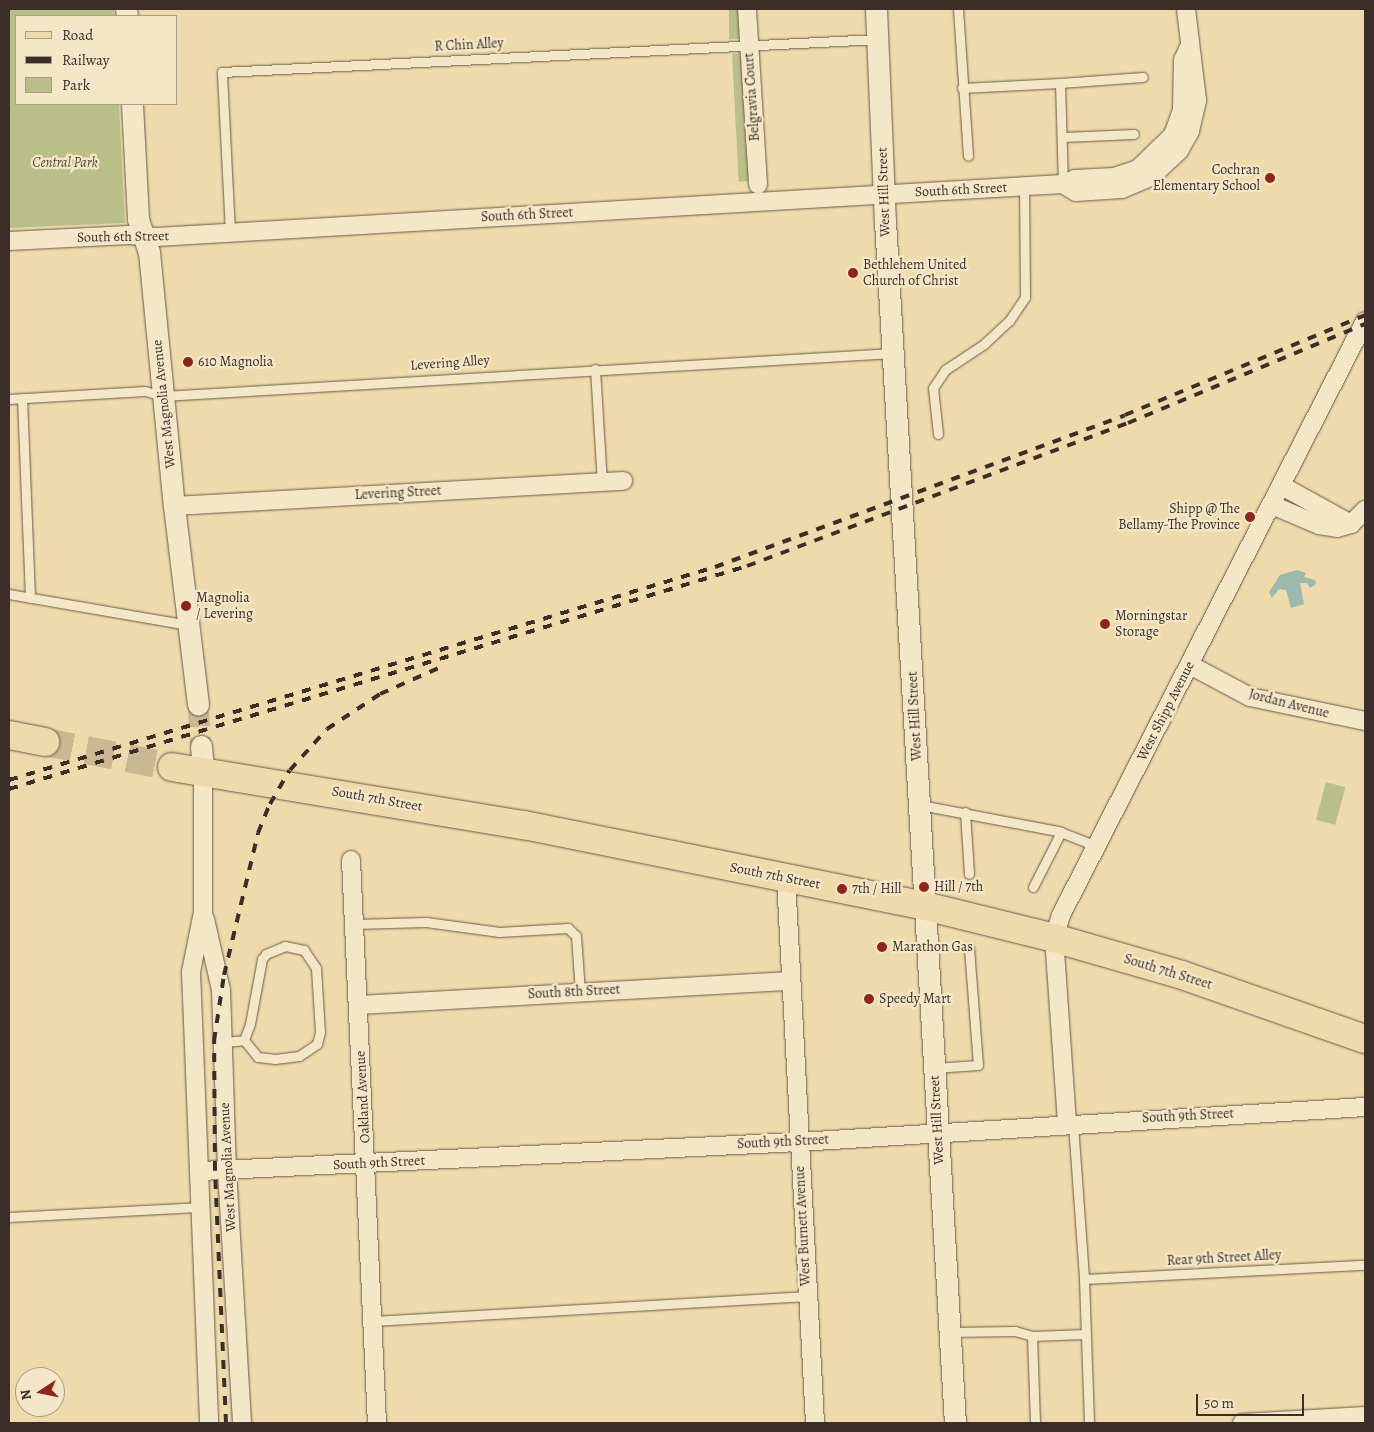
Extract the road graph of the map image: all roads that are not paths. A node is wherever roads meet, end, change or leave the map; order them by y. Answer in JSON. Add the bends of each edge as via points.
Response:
{"nodes":[{"id":1,"x":747,"y":9,"type":"edge"},
{"id":2,"x":876,"y":9,"type":"edge"},
{"id":3,"x":958,"y":9,"type":"edge"},
{"id":4,"x":1186,"y":9,"type":"edge"},
{"id":5,"x":878,"y":39,"type":"junction"},
{"id":6,"x":749,"y":44,"type":"junction"},
{"id":7,"x":1143,"y":77,"type":"dead end"},
{"id":8,"x":1060,"y":83,"type":"junction"},
{"id":9,"x":962,"y":88,"type":"junction"},
{"id":10,"x":132,"y":105,"type":"edge"},
{"id":11,"x":1134,"y":134,"type":"dead end"},
{"id":12,"x":1063,"y":137,"type":"junction"},
{"id":13,"x":968,"y":156,"type":"dead end"},
{"id":14,"x":1063,"y":184,"type":"junction"},
{"id":15,"x":758,"y":185,"type":"dead end"},
{"id":16,"x":1024,"y":187,"type":"junction"},
{"id":17,"x":885,"y":195,"type":"junction"},
{"id":18,"x":230,"y":232,"type":"junction"},
{"id":19,"x":144,"y":237,"type":"junction"},
{"id":20,"x":9,"y":241,"type":"edge"},
{"id":21,"x":1365,"y":320,"type":"edge"},
{"id":22,"x":894,"y":353,"type":"junction"},
{"id":23,"x":596,"y":369,"type":"junction"},
{"id":24,"x":162,"y":396,"type":"junction"},
{"id":25,"x":22,"y":398,"type":"junction"},
{"id":26,"x":9,"y":399,"type":"edge"},
{"id":27,"x":938,"y":434,"type":"dead end"},
{"id":28,"x":623,"y":481,"type":"dead end"},
{"id":29,"x":602,"y":482,"type":"junction"},
{"id":30,"x":1282,"y":486,"type":"junction"},
{"id":31,"x":1272,"y":505,"type":"junction"},
{"id":32,"x":174,"y":506,"type":"junction"},
{"id":33,"x":1365,"y":510,"type":"edge"},
{"id":34,"x":1351,"y":524,"type":"junction"},
{"id":35,"x":9,"y":594,"type":"edge"},
{"id":36,"x":30,"y":598,"type":"junction"},
{"id":37,"x":188,"y":625,"type":"junction"},
{"id":38,"x":1190,"y":665,"type":"junction"},
{"id":39,"x":198,"y":705,"type":"tunnel mouth"},
{"id":40,"x":1365,"y":721,"type":"edge"},
{"id":41,"x":9,"y":736,"type":"edge"},
{"id":42,"x":45,"y":742,"type":"tunnel mouth"},
{"id":43,"x":202,"y":759,"type":"junction"},
{"id":44,"x":172,"y":767,"type":"tunnel mouth"},
{"id":45,"x":919,"y":805,"type":"junction"},
{"id":46,"x":965,"y":812,"type":"junction"},
{"id":47,"x":1060,"y":832,"type":"junction"},
{"id":48,"x":1096,"y":846,"type":"junction"},
{"id":49,"x":351,"y":860,"type":"dead end"},
{"id":50,"x":969,"y":874,"type":"dead end"},
{"id":51,"x":786,"y":878,"type":"junction"},
{"id":52,"x":1033,"y":887,"type":"dead end"},
{"id":53,"x":925,"y":906,"type":"junction"},
{"id":54,"x":204,"y":912,"type":"junction"},
{"id":55,"x":354,"y":924,"type":"junction"},
{"id":56,"x":1054,"y":938,"type":"junction"},
{"id":57,"x":969,"y":948,"type":"dead end"},
{"id":58,"x":790,"y":981,"type":"junction"},
{"id":59,"x":580,"y":992,"type":"junction"},
{"id":60,"x":359,"y":1005,"type":"junction"},
{"id":61,"x":1365,"y":1038,"type":"edge"},
{"id":62,"x":244,"y":1040,"type":"junction"},
{"id":63,"x":223,"y":1042,"type":"junction"},
{"id":64,"x":934,"y":1068,"type":"junction"},
{"id":65,"x":1365,"y":1107,"type":"edge"},
{"id":66,"x":1070,"y":1123,"type":"junction"},
{"id":67,"x":937,"y":1132,"type":"junction"},
{"id":68,"x":799,"y":1142,"type":"junction"},
{"id":69,"x":366,"y":1163,"type":"junction"},
{"id":70,"x":227,"y":1170,"type":"junction"},
{"id":71,"x":201,"y":1171,"type":"junction"},
{"id":72,"x":198,"y":1207,"type":"junction"},
{"id":73,"x":9,"y":1218,"type":"edge"},
{"id":74,"x":1365,"y":1265,"type":"edge"},
{"id":75,"x":1084,"y":1279,"type":"junction"},
{"id":76,"x":807,"y":1296,"type":"junction"},
{"id":77,"x":372,"y":1321,"type":"junction"},
{"id":78,"x":951,"y":1332,"type":"junction"},
{"id":79,"x":1085,"y":1334,"type":"junction"},
{"id":80,"x":1032,"y":1336,"type":"junction"},
{"id":81,"x":1365,"y":1416,"type":"edge"},
{"id":82,"x":209,"y":1423,"type":"edge"},
{"id":83,"x":242,"y":1423,"type":"edge"},
{"id":84,"x":377,"y":1423,"type":"edge"},
{"id":85,"x":815,"y":1423,"type":"edge"},
{"id":86,"x":955,"y":1423,"type":"edge"},
{"id":87,"x":1035,"y":1423,"type":"edge"},
{"id":88,"x":1089,"y":1423,"type":"edge"},
{"id":89,"x":1242,"y":1423,"type":"edge"}],
"edges":[{"from":1,"to":6,"type":"street","name":"Belgravia Court"},
{"from":2,"to":5,"type":"street","name":"West Hill Street"},
{"from":3,"to":9,"type":"lane"},
{"from":4,"to":14,"type":"street","via":[[1189,47],[1194,58],[1197,84],[1196,111],[1185,142],[1171,162],[1144,181],[1122,189],[1076,192]]},
{"from":5,"to":6,"type":"lane","name":"R Chin Alley"},
{"from":5,"to":17,"type":"street","name":"West Hill Street"},
{"from":6,"to":15,"type":"street","name":"Belgravia Court"},
{"from":6,"to":18,"type":"lane","name":"R Chin Alley","via":[[222,72]]},
{"from":7,"to":8,"type":"lane"},
{"from":8,"to":9,"type":"lane"},
{"from":8,"to":12,"type":"lane"},
{"from":9,"to":13,"type":"lane"},
{"from":10,"to":19,"type":"street","name":"West Magnolia Avenue","via":[[138,219]]},
{"from":11,"to":12,"type":"lane"},
{"from":12,"to":14,"type":"lane"},
{"from":14,"to":16,"type":"street","name":"South 6th Street"},
{"from":16,"to":17,"type":"street","name":"South 6th Street"},
{"from":16,"to":27,"type":"lane","via":[[1025,297],[1009,321],[984,344],[945,370],[933,388]]},
{"from":17,"to":18,"type":"street","name":"South 6th Street"},
{"from":17,"to":22,"type":"street","name":"West Hill Street"},
{"from":18,"to":19,"type":"street","name":"South 6th Street"},
{"from":19,"to":20,"type":"street","name":"South 6th Street"},
{"from":19,"to":24,"type":"street","name":"West Magnolia Avenue","via":[[149,252]]},
{"from":21,"to":30,"type":"street","name":"West Shipp Avenue"},
{"from":22,"to":23,"type":"lane","name":"Levering Alley"},
{"from":22,"to":45,"type":"street","name":"West Hill Street"},
{"from":23,"to":24,"type":"lane","name":"Levering Alley"},
{"from":23,"to":29,"type":"lane"},
{"from":24,"to":25,"type":"lane","name":"Levering Alley","via":[[145,390]]},
{"from":24,"to":32,"type":"street","name":"West Magnolia Avenue"},
{"from":25,"to":26,"type":"lane","name":"Levering Alley"},
{"from":25,"to":36,"type":"lane"},
{"from":28,"to":29,"type":"street","name":"Levering Street"},
{"from":29,"to":32,"type":"street","name":"Levering Street"},
{"from":30,"to":31,"type":"street","name":"West Shipp Avenue"},
{"from":30,"to":34,"type":"street"},
{"from":31,"to":34,"type":"street","via":[[1319,525],[1338,528]]},
{"from":31,"to":38,"type":"street","name":"West Shipp Avenue"},
{"from":32,"to":37,"type":"street","name":"West Magnolia Avenue"},
{"from":33,"to":34,"type":"street"},
{"from":35,"to":36,"type":"lane"},
{"from":36,"to":37,"type":"lane"},
{"from":37,"to":39,"type":"street","name":"West Magnolia Avenue"},
{"from":38,"to":40,"type":"street","name":"Jordan Avenue","via":[[1250,697]]},
{"from":38,"to":48,"type":"street","name":"West Shipp Avenue"},
{"from":41,"to":42,"type":"main road"},
{"from":43,"to":44,"type":"main road","name":"South 7th Street"},
{"from":43,"to":51,"type":"main road","name":"South 7th Street"},
{"from":43,"to":54,"type":"street","name":"West Magnolia Avenue"},
{"from":45,"to":46,"type":"lane"},
{"from":45,"to":53,"type":"street","name":"West Hill Street"},
{"from":46,"to":47,"type":"lane"},
{"from":46,"to":50,"type":"lane"},
{"from":47,"to":48,"type":"lane"},
{"from":47,"to":52,"type":"lane"},
{"from":48,"to":56,"type":"street","name":"West Shipp Avenue","via":[[1061,915]]},
{"from":49,"to":55,"type":"street","name":"Oakland Avenue"},
{"from":51,"to":53,"type":"main road","name":"South 7th Street"},
{"from":51,"to":58,"type":"street","name":"West Burnett Avenue"},
{"from":53,"to":56,"type":"main road","name":"South 7th Street"},
{"from":53,"to":64,"type":"street","name":"West Hill Street"},
{"from":54,"to":63,"type":"street","name":"West Magnolia Avenue","via":[[221,990]]},
{"from":54,"to":71,"type":"street","name":"West Magnolia Avenue","via":[[191,972]]},
{"from":55,"to":59,"type":"lane","via":[[426,922],[499,932],[568,928],[576,936]]},
{"from":55,"to":60,"type":"street","name":"Oakland Avenue"},
{"from":56,"to":61,"type":"main road","name":"South 7th Street","via":[[1182,975]]},
{"from":56,"to":66,"type":"street","name":"West Shipp Avenue"},
{"from":57,"to":64,"type":"lane","via":[[978,1065]]},
{"from":58,"to":59,"type":"street","name":"South 8th Street"},
{"from":58,"to":68,"type":"street","name":"West Burnett Avenue"},
{"from":59,"to":60,"type":"street","name":"South 8th Street"},
{"from":60,"to":69,"type":"street","name":"Oakland Avenue"},
{"from":62,"to":62,"type":"lane","via":[[258,1057],[275,1060],[299,1056],[317,1044],[320,1032],[316,968],[304,950],[285,946],[262,959]]},
{"from":62,"to":63,"type":"lane"},
{"from":63,"to":70,"type":"street","name":"West Magnolia Avenue"},
{"from":64,"to":67,"type":"street","name":"West Hill Street"},
{"from":65,"to":66,"type":"street","name":"South 9th Street"},
{"from":66,"to":67,"type":"street","name":"South 9th Street"},
{"from":66,"to":75,"type":"lane"},
{"from":67,"to":68,"type":"street","name":"South 9th Street"},
{"from":67,"to":78,"type":"street","name":"West Hill Street"},
{"from":68,"to":69,"type":"street","name":"South 9th Street"},
{"from":68,"to":76,"type":"street","name":"West Burnett Avenue"},
{"from":69,"to":70,"type":"street","name":"South 9th Street"},
{"from":69,"to":77,"type":"street","name":"Oakland Avenue"},
{"from":70,"to":71,"type":"street","name":"South 9th Street"},
{"from":70,"to":83,"type":"street","name":"West Magnolia Avenue"},
{"from":71,"to":72,"type":"street","name":"West Magnolia Avenue"},
{"from":72,"to":73,"type":"lane"},
{"from":72,"to":82,"type":"street","name":"West Magnolia Avenue"},
{"from":74,"to":75,"type":"lane","name":"Rear 9th Street Alley"},
{"from":75,"to":79,"type":"lane"},
{"from":76,"to":77,"type":"lane"},
{"from":76,"to":85,"type":"street","name":"West Burnett Avenue"},
{"from":77,"to":84,"type":"street","name":"Oakland Avenue"},
{"from":78,"to":80,"type":"lane","via":[[1015,1331]]},
{"from":78,"to":86,"type":"street","name":"West Hill Street"},
{"from":79,"to":80,"type":"lane"},
{"from":79,"to":88,"type":"lane"},
{"from":80,"to":87,"type":"lane"},
{"from":81,"to":89,"type":"street"}]}
